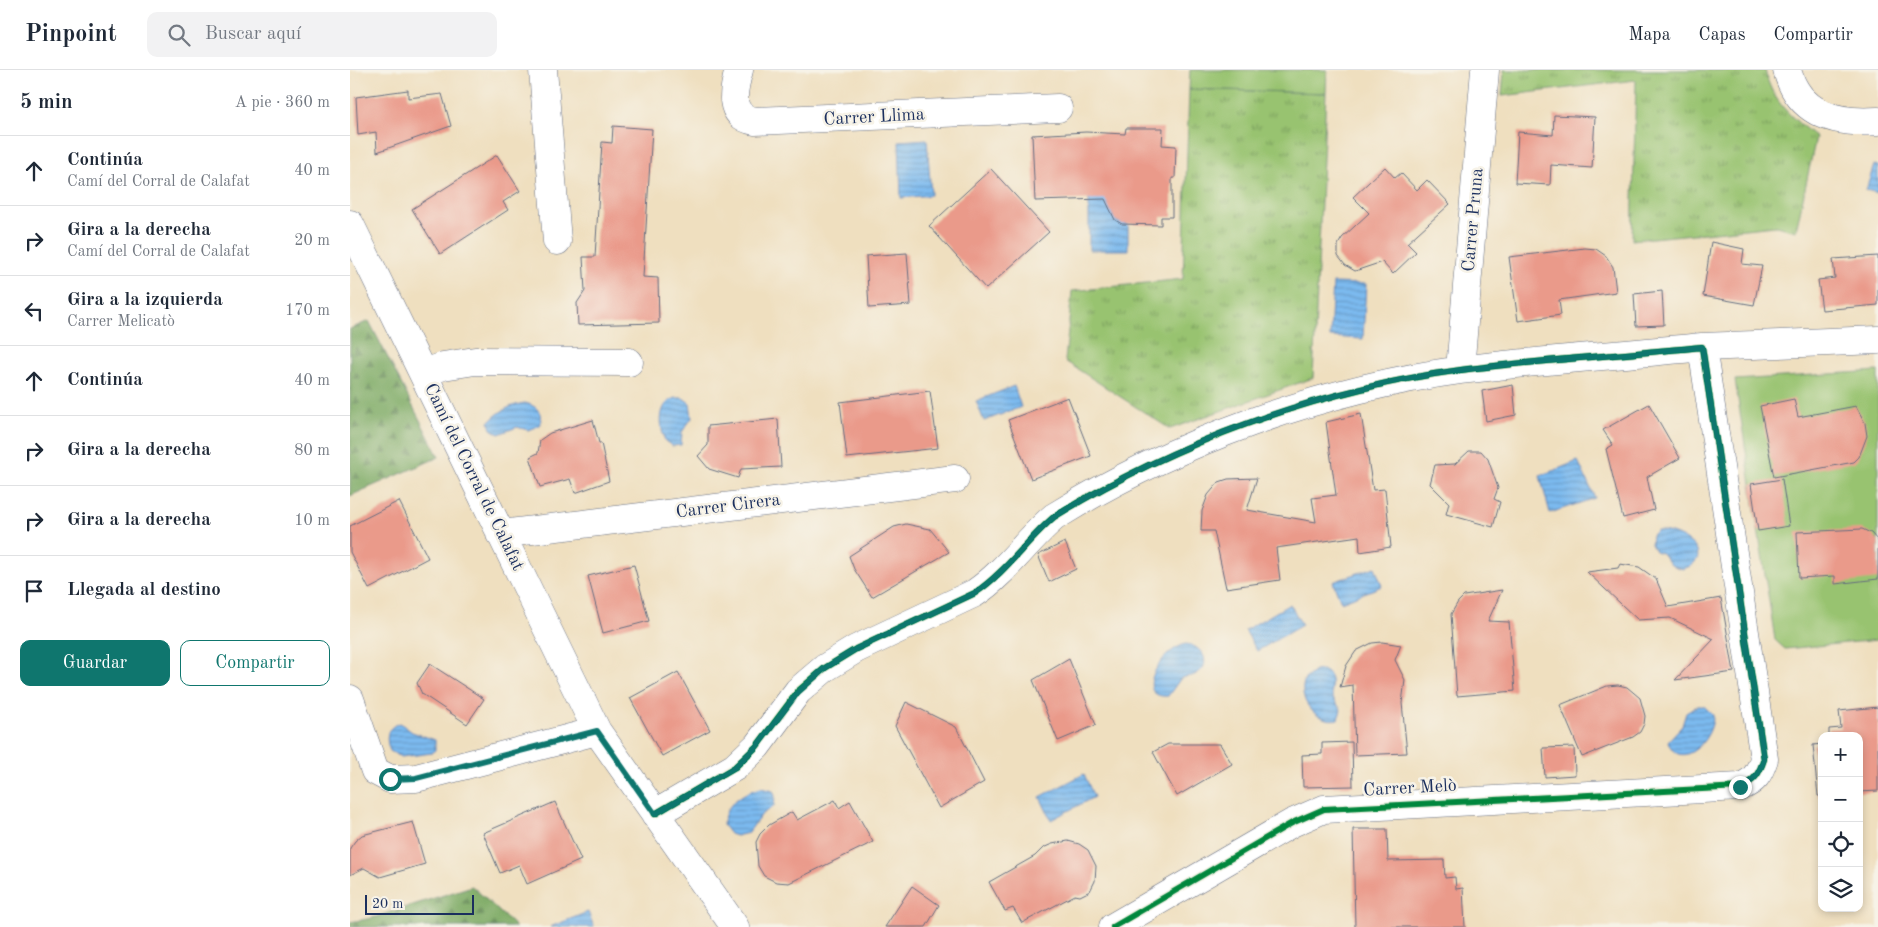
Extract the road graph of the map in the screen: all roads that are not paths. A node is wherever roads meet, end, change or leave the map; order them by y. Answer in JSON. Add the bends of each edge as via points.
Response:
{"nodes":[{"id":1,"x":543,"y":70,"type":"edge"},
{"id":2,"x":739,"y":70,"type":"edge"},
{"id":3,"x":1485,"y":70,"type":"edge"},
{"id":4,"x":1787,"y":70,"type":"edge"},
{"id":5,"x":1058,"y":108,"type":"dead end"},
{"id":6,"x":1878,"y":121,"type":"edge"},
{"id":7,"x":350,"y":224,"type":"edge"},
{"id":8,"x":557,"y":241,"type":"dead end"},
{"id":9,"x":1878,"y":340,"type":"edge"},
{"id":10,"x":1702,"y":347,"type":"junction"},
{"id":11,"x":629,"y":362,"type":"dead end"},
{"id":12,"x":1460,"y":370,"type":"junction"},
{"id":13,"x":424,"y":373,"type":"junction"},
{"id":14,"x":955,"y":479,"type":"dead end"},
{"id":15,"x":500,"y":534,"type":"junction"},
{"id":16,"x":350,"y":699,"type":"edge"},
{"id":17,"x":597,"y":731,"type":"junction"},
{"id":18,"x":655,"y":814,"type":"junction"},
{"id":19,"x":735,"y":927,"type":"edge"},
{"id":20,"x":1113,"y":927,"type":"edge"}],
"edges":[{"from":1,"to":8,"type":"street"},
{"from":2,"to":5,"type":"street","name":"Carrer Llima","via":[[733,91],[734,103],[738,114],[746,120]]},
{"from":3,"to":12,"type":"street","name":"Carrer Pruna"},
{"from":4,"to":6,"type":"street","via":[[1802,98],[1821,114],[1832,120]]},
{"from":7,"to":13,"type":"street","name":"Camí del Corral de Calafat"},
{"from":9,"to":10,"type":"street"},
{"from":10,"to":12,"type":"street"},
{"from":10,"to":20,"type":"street","name":"Carrer Melò","via":[[1764,759],[1752,783],[1740,787],[1324,809],[1292,823]]},
{"from":11,"to":13,"type":"street","via":[[475,361]]},
{"from":12,"to":18,"type":"street","via":[[1313,402],[1269,416],[1138,469],[1054,517],[1011,564],[975,593],[856,649],[818,673],[798,692],[757,746],[735,767]]},
{"from":13,"to":15,"type":"street","name":"Camí del Corral de Calafat"},
{"from":14,"to":15,"type":"street","name":"Carrer Cirera"},
{"from":15,"to":17,"type":"street","name":"Camí del Corral de Calafat"},
{"from":16,"to":17,"type":"street","via":[[375,771],[390,779],[416,778]]},
{"from":17,"to":18,"type":"street","name":"Camí del Corral de Calafat"},
{"from":18,"to":19,"type":"street","name":"Camí del Corral de Calafat"}]}
